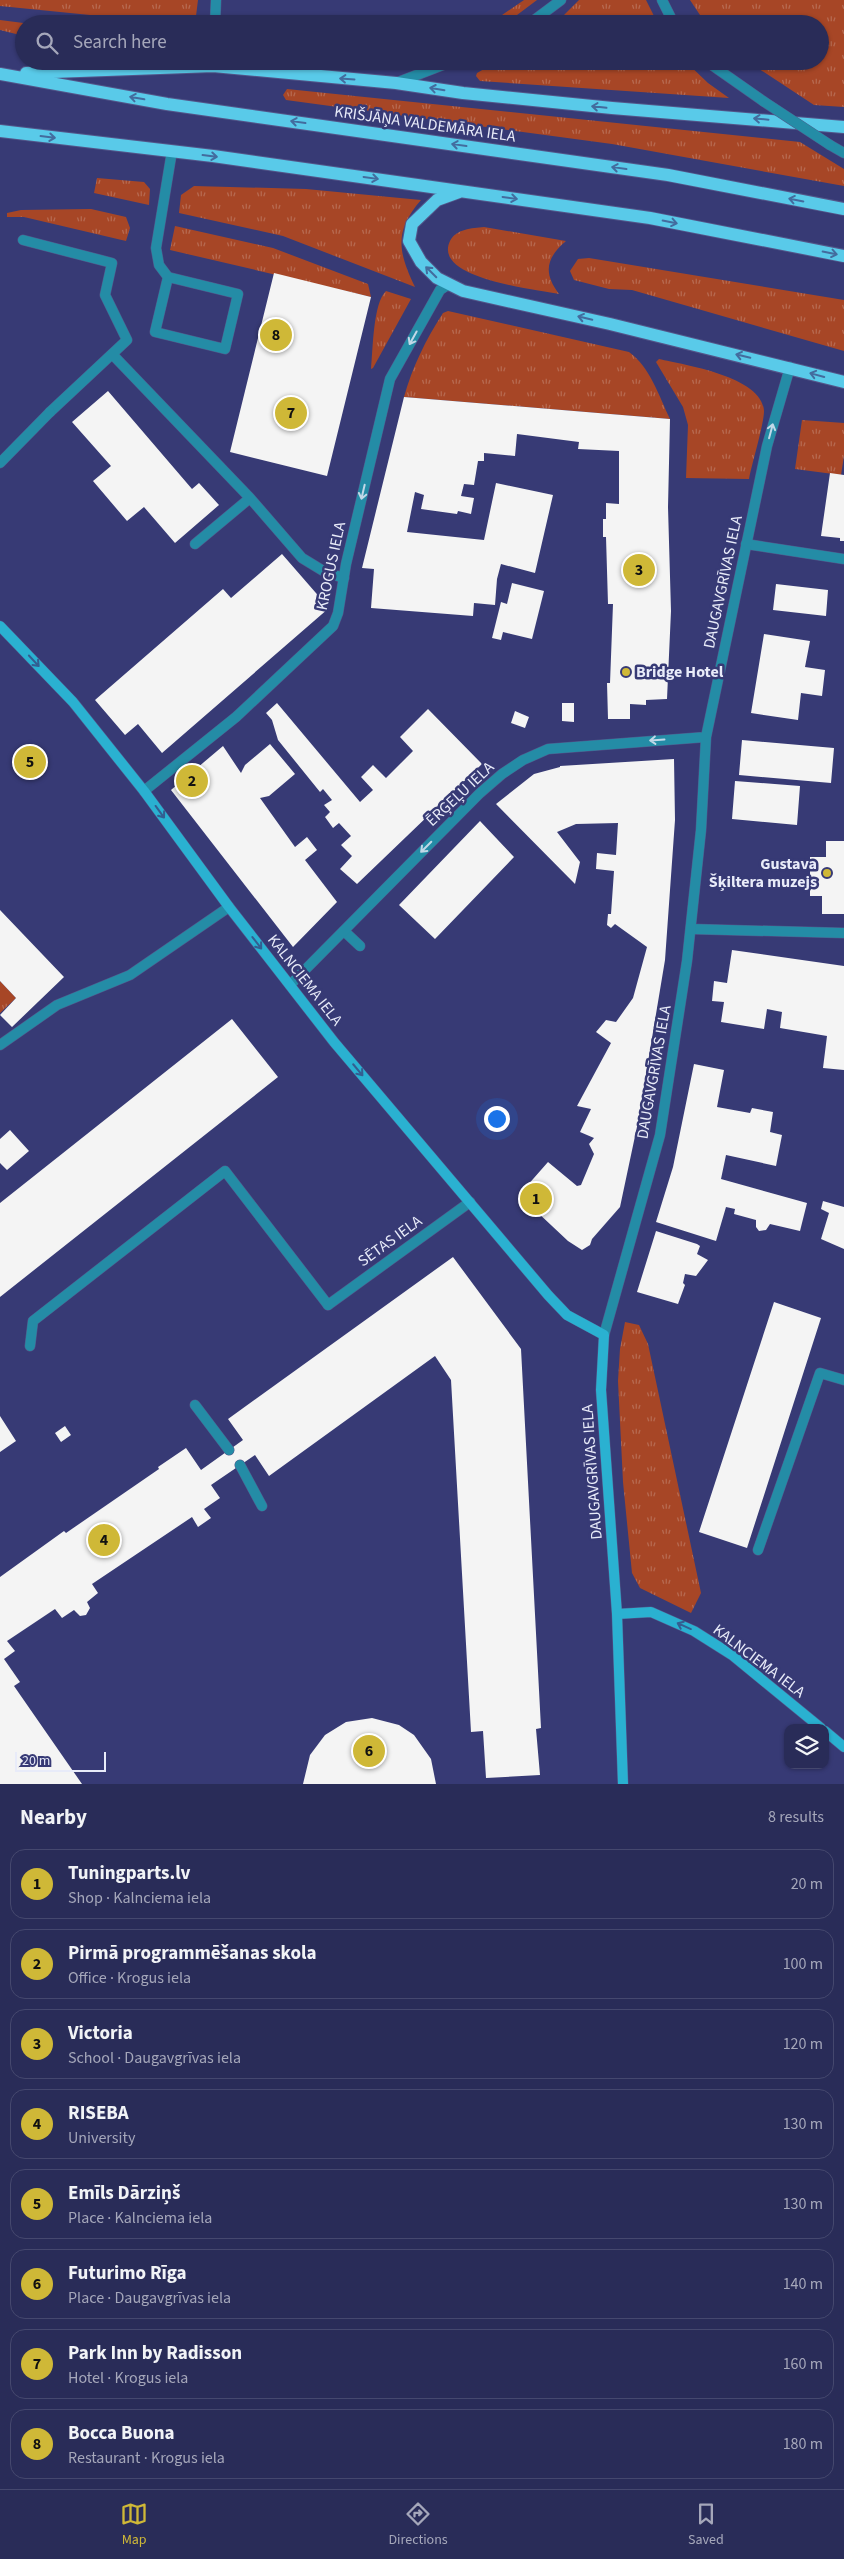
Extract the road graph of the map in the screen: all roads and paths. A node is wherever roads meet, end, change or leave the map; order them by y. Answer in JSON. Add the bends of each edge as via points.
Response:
{"nodes":[{"id":1,"x":216,"y":0,"type":"edge"},
{"id":2,"x":561,"y":0,"type":"edge"},
{"id":3,"x":662,"y":0,"type":"edge"},
{"id":4,"x":215,"y":15,"type":"edge"},
{"id":5,"x":541,"y":15,"type":"edge"},
{"id":6,"x":670,"y":15,"type":"edge"},
{"id":7,"x":85,"y":70,"type":"edge"},
{"id":8,"x":271,"y":70,"type":"edge"},
{"id":9,"x":430,"y":70,"type":"edge"},
{"id":10,"x":719,"y":70,"type":"edge"},
{"id":11,"x":0,"y":74,"type":"edge"},
{"id":12,"x":396,"y":83,"type":"junction"},
{"id":13,"x":844,"y":127,"type":"edge"},
{"id":14,"x":0,"y":131,"type":"edge"},
{"id":15,"x":172,"y":151,"type":"junction"},
{"id":16,"x":844,"y":153,"type":"edge"},
{"id":17,"x":462,"y":191,"type":"junction"},
{"id":18,"x":844,"y":209,"type":"edge"},
{"id":19,"x":22,"y":240,"type":"dead end"},
{"id":20,"x":844,"y":256,"type":"edge"},
{"id":21,"x":168,"y":276,"type":"junction"},
{"id":22,"x":449,"y":284,"type":"junction"},
{"id":23,"x":112,"y":354,"type":"junction"},
{"id":24,"x":790,"y":368,"type":"junction"},
{"id":25,"x":844,"y":382,"type":"edge"},
{"id":26,"x":0,"y":463,"type":"edge"},
{"id":27,"x":250,"y":498,"type":"junction"},
{"id":28,"x":195,"y":544,"type":"dead end"},
{"id":29,"x":746,"y":544,"type":"junction"},
{"id":30,"x":844,"y":559,"type":"edge"},
{"id":31,"x":344,"y":578,"type":"junction"},
{"id":32,"x":0,"y":626,"type":"edge"},
{"id":33,"x":706,"y":737,"type":"junction"},
{"id":34,"x":144,"y":791,"type":"junction"},
{"id":35,"x":229,"y":907,"type":"junction"},
{"id":36,"x":691,"y":929,"type":"junction"},
{"id":37,"x":344,"y":931,"type":"junction"},
{"id":38,"x":844,"y":933,"type":"edge"},
{"id":39,"x":360,"y":946,"type":"dead end"},
{"id":40,"x":290,"y":985,"type":"junction"},
{"id":41,"x":0,"y":1045,"type":"edge"},
{"id":42,"x":470,"y":1202,"type":"junction"},
{"id":43,"x":604,"y":1335,"type":"junction"},
{"id":44,"x":30,"y":1346,"type":"dead end"},
{"id":45,"x":844,"y":1380,"type":"edge"},
{"id":46,"x":195,"y":1406,"type":"dead end"},
{"id":47,"x":229,"y":1450,"type":"dead end"},
{"id":48,"x":240,"y":1466,"type":"dead end"},
{"id":49,"x":262,"y":1506,"type":"dead end"},
{"id":50,"x":758,"y":1550,"type":"dead end"},
{"id":51,"x":617,"y":1614,"type":"junction"},
{"id":52,"x":816,"y":1724,"type":"edge"},
{"id":53,"x":829,"y":1734,"type":"edge"},
{"id":54,"x":844,"y":1746,"type":"edge"},
{"id":55,"x":623,"y":1784,"type":"edge"}],
"edges":[{"from":1,"to":4,"type":"street"},
{"from":2,"to":5,"type":"street"},
{"from":3,"to":6,"type":"street"},
{"from":7,"to":11,"type":"main road"},
{"from":12,"to":8,"type":"main road","one_way":true},
{"from":9,"to":12,"type":"street"},
{"from":10,"to":16,"type":"street","bridge":true},
{"from":18,"to":11,"type":"main road","name":"KRIŠJĀŅA VALDEMĀRA IELA","one_way":true,"via":[[668,175],[167,104]]},
{"from":13,"to":12,"type":"main road","one_way":true,"via":[[612,108]]},
{"from":14,"to":15,"type":"main road","one_way":true},
{"from":15,"to":17,"type":"main road","one_way":true},
{"from":15,"to":21,"type":"street","via":[[156,248],[159,265]]},
{"from":17,"to":20,"type":"main road","one_way":true,"via":[[650,218]]},
{"from":22,"to":17,"type":"main road","one_way":true,"via":[[421,262],[409,241],[412,224],[437,200]]},
{"from":19,"to":23,"type":"street","via":[[112,263],[105,295],[127,340]]},
{"from":21,"to":21,"type":"street","via":[[155,332],[225,349],[238,294]]},
{"from":24,"to":22,"type":"main road","one_way":true,"via":[[462,291]]},
{"from":22,"to":31,"type":"street","name":"KROGUS IELA","one_way":true,"via":[[440,290],[390,379]]},
{"from":23,"to":26,"type":"street"},
{"from":23,"to":27,"type":"street"},
{"from":25,"to":24,"type":"main road","one_way":true},
{"from":29,"to":24,"type":"street","name":"DAUGAVGRĪVAS IELA","one_way":true},
{"from":27,"to":28,"type":"street"},
{"from":27,"to":31,"type":"street","via":[[302,558],[325,572]]},
{"from":29,"to":30,"type":"street"},
{"from":29,"to":33,"type":"street","name":"DAUGAVGRĪVAS IELA"},
{"from":31,"to":34,"type":"street","name":"KROGUS IELA","via":[[338,613],[324,636],[236,717]]},
{"from":32,"to":34,"type":"street","name":"KALNCIEMA IELA","one_way":true,"via":[[73,702]]},
{"from":33,"to":36,"type":"street","name":"DAUGAVGRĪVAS IELA"},
{"from":33,"to":37,"type":"street","name":"ĒRĢEĻU IELA","one_way":true,"via":[[548,749],[523,760],[480,793]]},
{"from":34,"to":35,"type":"street","name":"KALNCIEMA IELA","one_way":true},
{"from":35,"to":40,"type":"street","name":"KALNCIEMA IELA","one_way":true},
{"from":35,"to":41,"type":"street","via":[[130,975],[57,1006]]},
{"from":36,"to":38,"type":"street"},
{"from":36,"to":43,"type":"street","name":"DAUGAVGRĪVAS IELA","via":[[660,1135]]},
{"from":37,"to":39,"type":"street"},
{"from":37,"to":40,"type":"street","name":"ĒRĢEĻU IELA"},
{"from":40,"to":42,"type":"street","name":"KALNCIEMA IELA","one_way":true,"via":[[334,1042]]},
{"from":42,"to":43,"type":"street","name":"KALNCIEMA IELA","via":[[568,1315]]},
{"from":42,"to":44,"type":"street","name":"SĒTAS IELA","via":[[328,1305],[225,1170],[33,1321]]},
{"from":43,"to":51,"type":"street","name":"DAUGAVGRĪVAS IELA","via":[[601,1390]]},
{"from":45,"to":50,"type":"street","via":[[820,1373]]},
{"from":46,"to":47,"type":"street"},
{"from":48,"to":49,"type":"street"},
{"from":52,"to":51,"type":"street","name":"KALNCIEMA IELA","one_way":true,"via":[[732,1655],[694,1631],[651,1612]]},
{"from":51,"to":55,"type":"street","name":"DAUGAVGRĪVAS IELA"},
{"from":53,"to":54,"type":"street"}]}
